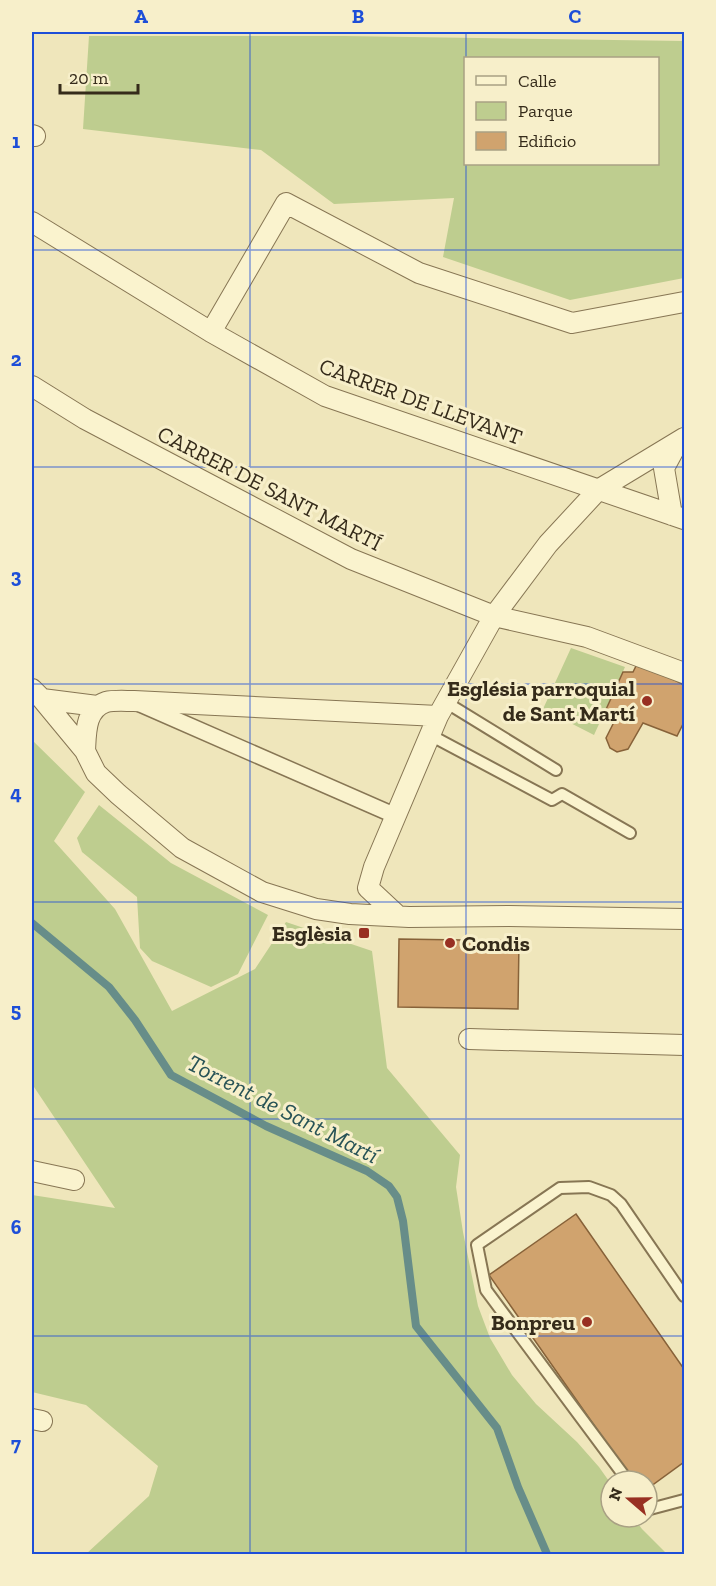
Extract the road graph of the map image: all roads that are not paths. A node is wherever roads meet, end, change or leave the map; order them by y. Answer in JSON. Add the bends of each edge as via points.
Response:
{"nodes":[{"id":1,"x":32,"y":222,"type":"edge"},
{"id":2,"x":684,"y":302,"type":"edge"},
{"id":3,"x":212,"y":332,"type":"junction"},
{"id":4,"x":32,"y":386,"type":"edge"},
{"id":5,"x":681,"y":440,"type":"edge"},
{"id":6,"x":598,"y":490,"type":"junction"},
{"id":7,"x":678,"y":517,"type":"edge"},
{"id":8,"x":494,"y":616,"type":"junction"},
{"id":9,"x":684,"y":673,"type":"edge"},
{"id":10,"x":37,"y":694,"type":"edge"},
{"id":11,"x":134,"y":701,"type":"junction"},
{"id":12,"x":97,"y":706,"type":"junction"},
{"id":13,"x":442,"y":710,"type":"junction"},
{"id":14,"x":430,"y":735,"type":"junction"},
{"id":15,"x":85,"y":751,"type":"junction"},
{"id":16,"x":556,"y":770,"type":"dead end"},
{"id":17,"x":396,"y":816,"type":"junction"},
{"id":18,"x":630,"y":833,"type":"dead end"},
{"id":19,"x":368,"y":888,"type":"junction"},
{"id":20,"x":350,"y":914,"type":"junction"},
{"id":21,"x":398,"y":916,"type":"junction"},
{"id":22,"x":684,"y":919,"type":"edge"},
{"id":23,"x":469,"y":1039,"type":"dead end"},
{"id":24,"x":684,"y":1045,"type":"edge"},
{"id":25,"x":32,"y":1171,"type":"edge"},
{"id":26,"x":74,"y":1180,"type":"dead end"},
{"id":27,"x":684,"y":1296,"type":"edge"},
{"id":28,"x":619,"y":1469,"type":"edge"},
{"id":29,"x":684,"y":1500,"type":"edge"},
{"id":30,"x":659,"y":1507,"type":"edge"}],
"edges":[{"from":1,"to":3,"type":"street","name":"CARRER DE LLEVANT"},
{"from":2,"to":3,"type":"street","via":[[572,323],[419,273],[286,203]]},
{"from":3,"to":6,"type":"street","name":"CARRER DE LLEVANT","via":[[325,396]]},
{"from":4,"to":8,"type":"street","name":"CARRER DE SANT MARTÍ","via":[[85,419],[351,559]]},
{"from":5,"to":6,"type":"street"},
{"from":5,"to":7,"type":"street","via":[[664,468]]},
{"from":6,"to":7,"type":"street","name":"CARRER DE LLEVANT"},
{"from":6,"to":8,"type":"street","via":[[548,544]]},
{"from":8,"to":9,"type":"street","name":"CARRER DE SANT MARTÍ","via":[[587,638]]},
{"from":8,"to":13,"type":"street"},
{"from":10,"to":12,"type":"street"},
{"from":10,"to":15,"type":"street"},
{"from":11,"to":12,"type":"street","via":[[108,701]]},
{"from":11,"to":13,"type":"street"},
{"from":11,"to":17,"type":"street"},
{"from":12,"to":15,"type":"street","via":[[86,724]]},
{"from":13,"to":14,"type":"street"},
{"from":13,"to":16,"type":"lane"},
{"from":14,"to":17,"type":"street"},
{"from":14,"to":18,"type":"lane","via":[[552,800],[562,794]]},
{"from":15,"to":20,"type":"street","via":[[96,773],[182,848],[262,892],[316,909]]},
{"from":17,"to":19,"type":"street"},
{"from":19,"to":20,"type":"street"},
{"from":19,"to":21,"type":"street"},
{"from":20,"to":21,"type":"street"},
{"from":21,"to":22,"type":"street"},
{"from":23,"to":24,"type":"street"},
{"from":25,"to":26,"type":"street"},
{"from":27,"to":28,"type":"lane","via":[[621,1204],[611,1195],[588,1187],[560,1188],[477,1245],[486,1290]]},
{"from":29,"to":30,"type":"lane"}]}
